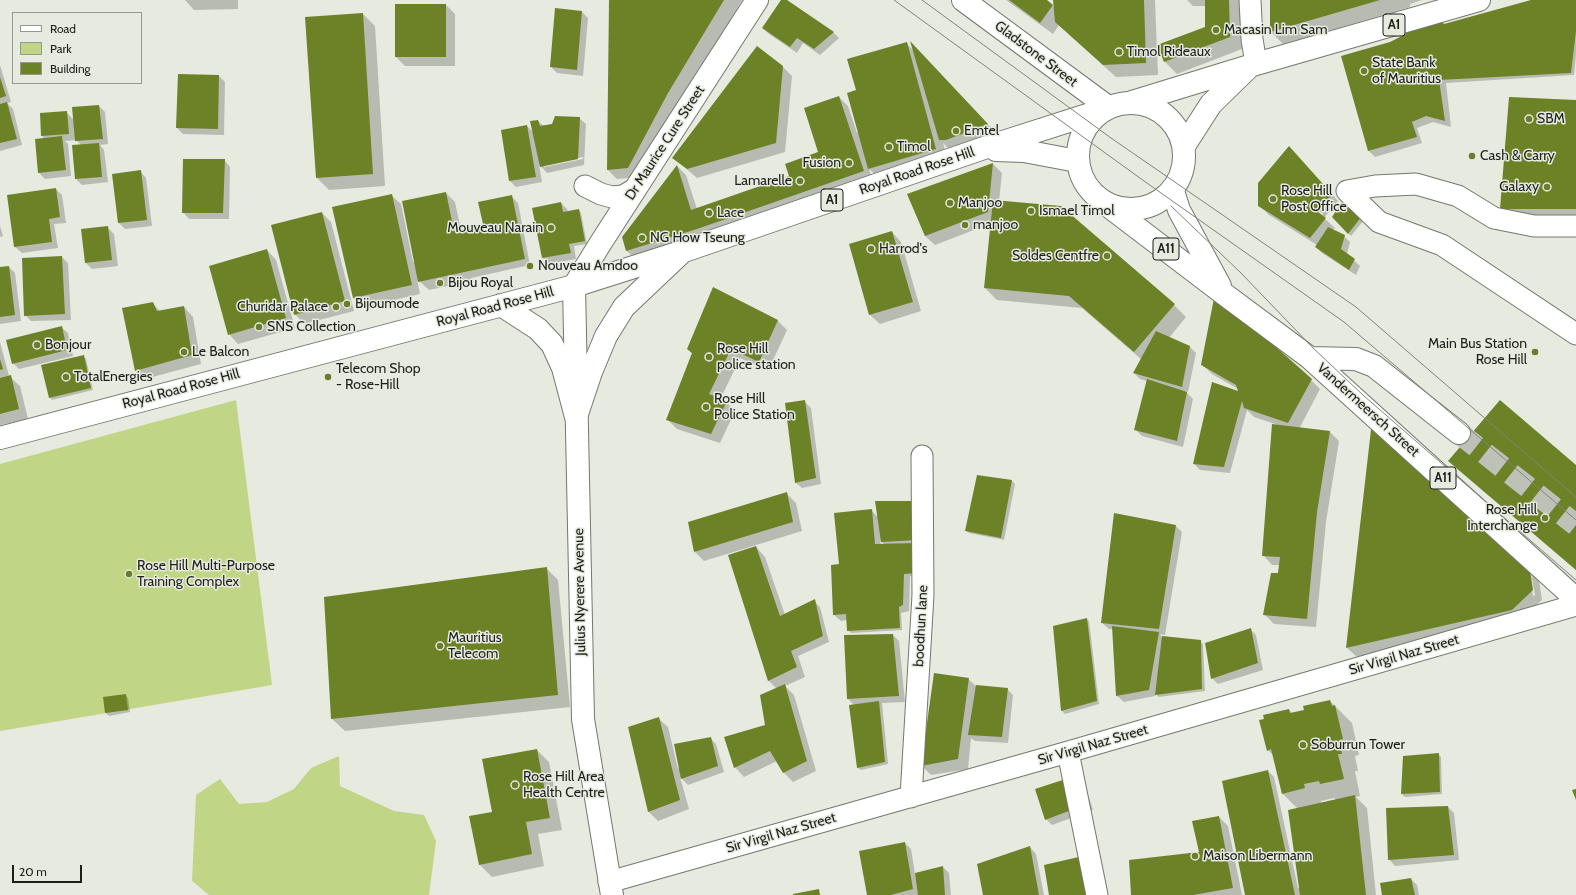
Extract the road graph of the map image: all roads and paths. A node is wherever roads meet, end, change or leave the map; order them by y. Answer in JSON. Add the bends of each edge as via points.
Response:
{"nodes":[{"id":1,"x":756,"y":0,"type":"edge"},
{"id":2,"x":963,"y":0,"type":"edge"},
{"id":3,"x":1250,"y":0,"type":"edge"},
{"id":4,"x":1479,"y":0,"type":"edge"},
{"id":5,"x":1253,"y":65,"type":"junction"},
{"id":6,"x":1132,"y":102,"type":"junction"},
{"id":7,"x":1106,"y":109,"type":"junction"},
{"id":8,"x":1184,"y":146,"type":"junction"},
{"id":9,"x":981,"y":149,"type":"junction"},
{"id":10,"x":1077,"y":161,"type":"junction"},
{"id":11,"x":585,"y":186,"type":"dead end"},
{"id":12,"x":634,"y":189,"type":"junction"},
{"id":13,"x":1173,"y":191,"type":"junction"},
{"id":14,"x":1107,"y":205,"type":"junction"},
{"id":15,"x":1576,"y":226,"type":"edge"},
{"id":16,"x":684,"y":251,"type":"junction"},
{"id":17,"x":574,"y":286,"type":"junction"},
{"id":18,"x":1224,"y":294,"type":"junction"},
{"id":19,"x":501,"y":305,"type":"junction"},
{"id":20,"x":1576,"y":334,"type":"edge"},
{"id":21,"x":1310,"y":358,"type":"junction"},
{"id":22,"x":576,"y":417,"type":"junction"},
{"id":23,"x":1459,"y":433,"type":"tunnel mouth"},
{"id":24,"x":0,"y":438,"type":"edge"},
{"id":25,"x":922,"y":456,"type":"dead end"},
{"id":26,"x":1576,"y":599,"type":"edge"},
{"id":27,"x":1576,"y":604,"type":"edge"},
{"id":28,"x":1068,"y":752,"type":"junction"},
{"id":29,"x":911,"y":797,"type":"junction"},
{"id":30,"x":610,"y":889,"type":"edge"},
{"id":31,"x":1097,"y":895,"type":"edge"}],
"edges":[{"from":1,"to":12,"type":"main road","name":"Dr Maurice Cure Street"},
{"from":2,"to":7,"type":"main road","name":"Gladstone Street"},
{"from":3,"to":5,"type":"street"},
{"from":4,"to":5,"type":"main road","number":"A1"},
{"from":5,"to":6,"type":"main road","number":"A1"},
{"from":5,"to":8,"type":"main road","number":"A1","via":[[1211,104]]},
{"from":6,"to":7,"type":"main road","number":"A1","via":[[1120,103]]},
{"from":6,"to":8,"type":"main road","number":"A1","via":[[1150,106],[1166,115],[1178,129]]},
{"from":7,"to":9,"type":"main road","name":"Royal Road Rose Hill","number":"A1"},
{"from":7,"to":10,"type":"main road","number":"A1","via":[[1088,123],[1079,141]]},
{"from":8,"to":13,"type":"main road","number":"A1","via":[[1184,164]]},
{"from":9,"to":10,"type":"main road","name":"Royal Road Rose Hill","number":"A1","via":[[1024,151]]},
{"from":9,"to":16,"type":"main road","name":"Royal Road Rose Hill","number":"A1"},
{"from":10,"to":14,"type":"main road","number":"A1","via":[[1082,180],[1094,196]]},
{"from":11,"to":12,"type":"street","via":[[612,197],[623,196]]},
{"from":12,"to":17,"type":"main road","name":"Dr Maurice Cure Street"},
{"from":13,"to":14,"type":"main road","number":"A1","via":[[1154,205],[1138,210]]},
{"from":13,"to":18,"type":"main road","number":"A11","via":[[1178,210]]},
{"from":14,"to":18,"type":"main road","number":"A11"},
{"from":15,"to":20,"type":"street","via":[[1534,226],[1494,218],[1458,196],[1416,184],[1375,186],[1347,192],[1379,222],[1442,245]]},
{"from":16,"to":17,"type":"main road","name":"Royal Road Rose Hill","number":"A1"},
{"from":16,"to":22,"type":"main road","via":[[624,307],[606,336]]},
{"from":17,"to":19,"type":"main road","name":"Royal Road Rose Hill","number":"A1"},
{"from":17,"to":22,"type":"main road","name":"Julius Nyerere Avenue"},
{"from":18,"to":21,"type":"main road","name":"Vandermeersch Street","number":"A11"},
{"from":19,"to":22,"type":"main road","via":[[538,329],[552,344],[563,368]]},
{"from":19,"to":24,"type":"main road","name":"Royal Road Rose Hill","number":"A1"},
{"from":21,"to":23,"type":"main road","via":[[1356,359],[1374,366]]},
{"from":21,"to":26,"type":"main road","name":"Vandermeersch Street","number":"A11"},
{"from":22,"to":30,"type":"main road","name":"Julius Nyerere Avenue","via":[[583,719]]},
{"from":25,"to":29,"type":"street","name":"boodhun lane","via":[[923,595]]},
{"from":27,"to":28,"type":"street","name":"Sir Virgil Naz Street"},
{"from":28,"to":29,"type":"street","name":"Sir Virgil Naz Street"},
{"from":28,"to":31,"type":"street"},
{"from":29,"to":30,"type":"street","name":"Sir Virgil Naz Street"}]}
